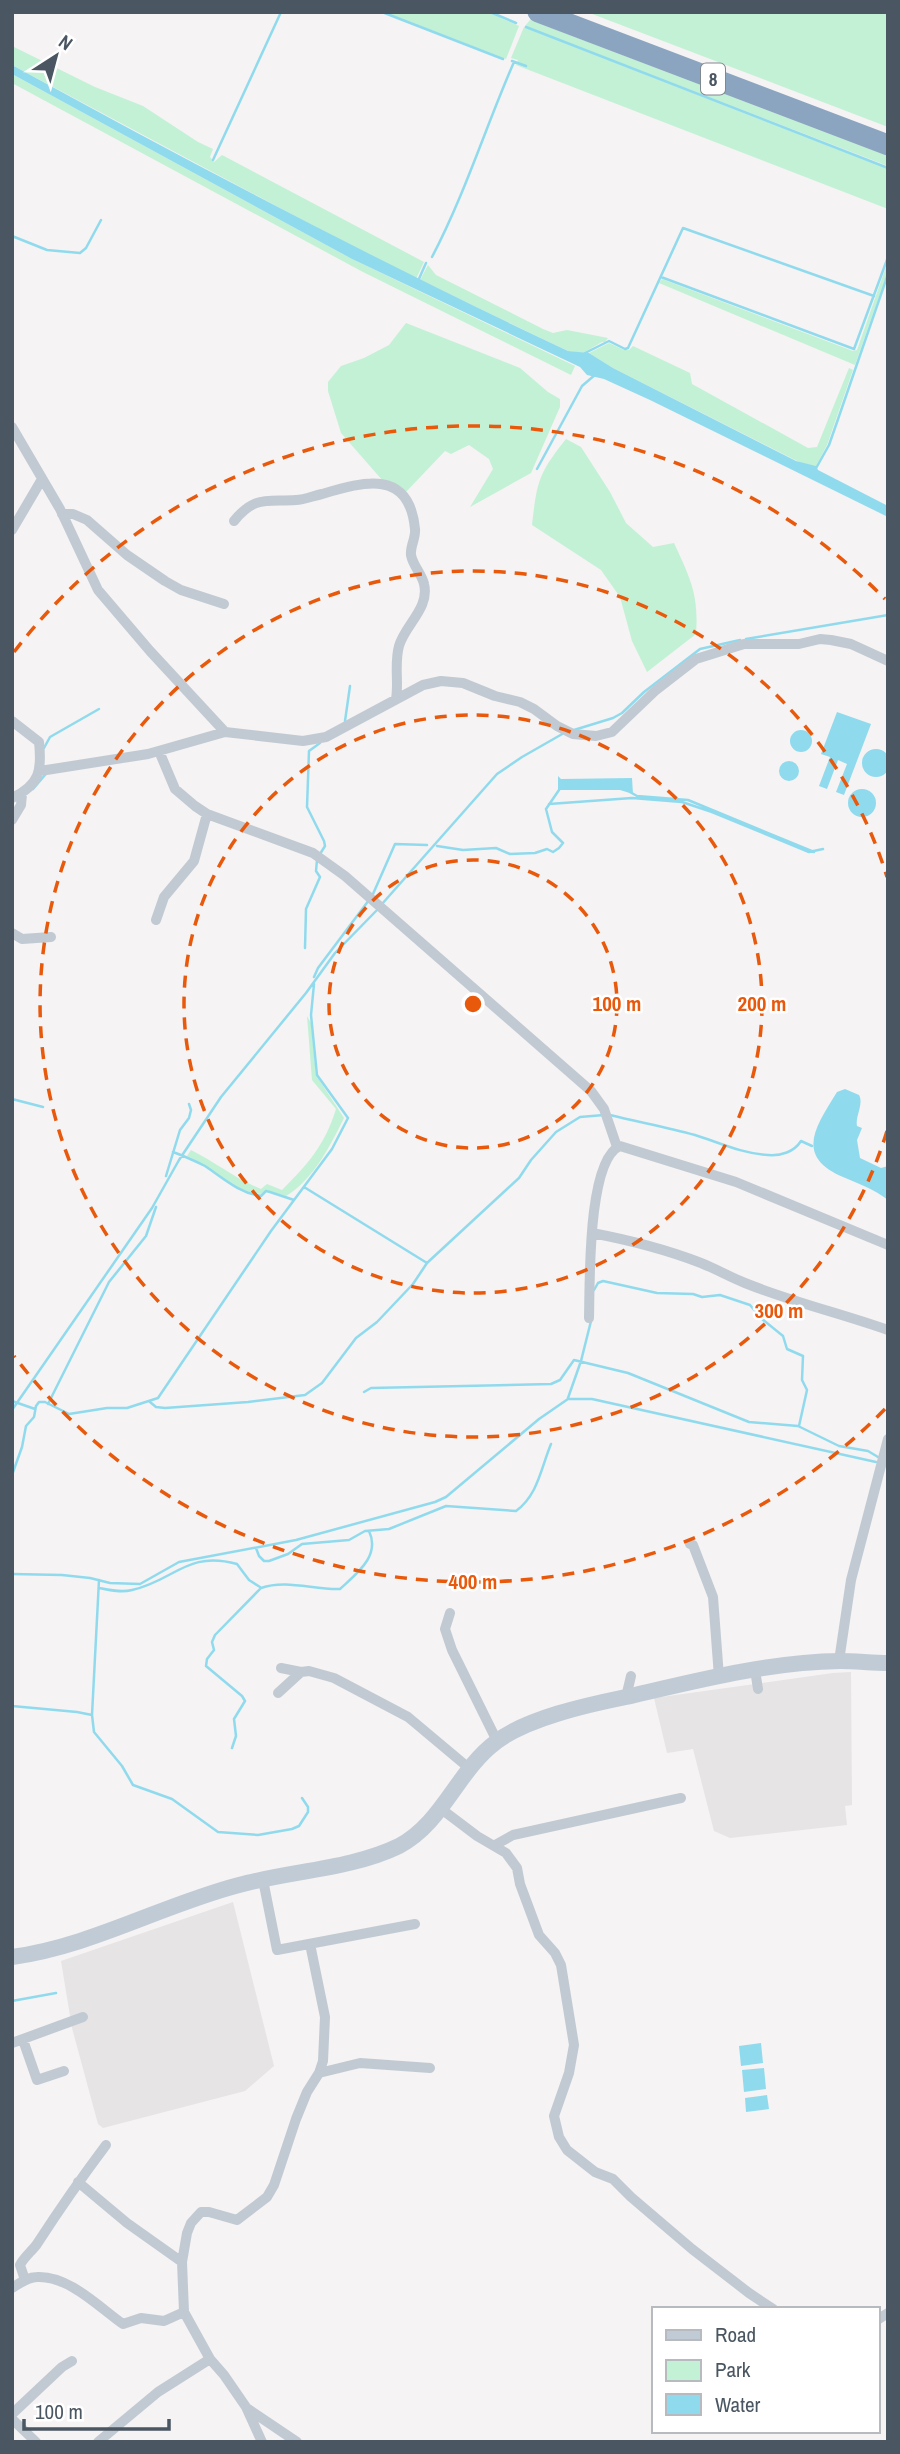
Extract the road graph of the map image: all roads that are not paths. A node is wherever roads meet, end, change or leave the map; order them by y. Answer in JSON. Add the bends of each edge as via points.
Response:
{"nodes":[{"id":1,"x":538,"y":12,"type":"edge"},
{"id":2,"x":568,"y":12,"type":"edge"},
{"id":3,"x":888,"y":134,"type":"edge"},
{"id":4,"x":888,"y":145,"type":"edge"},
{"id":5,"x":12,"y":427,"type":"edge"},
{"id":6,"x":42,"y":480,"type":"junction"},
{"id":7,"x":62,"y":514,"type":"junction"},
{"id":8,"x":234,"y":521,"type":"dead end"},
{"id":9,"x":12,"y":530,"type":"edge"},
{"id":10,"x":224,"y":604,"type":"dead end"},
{"id":11,"x":888,"y":661,"type":"edge"},
{"id":12,"x":396,"y":699,"type":"junction"},
{"id":13,"x":12,"y":721,"type":"edge"},
{"id":14,"x":225,"y":732,"type":"junction"},
{"id":15,"x":159,"y":751,"type":"junction"},
{"id":16,"x":40,"y":771,"type":"junction"},
{"id":17,"x":17,"y":796,"type":"edge"},
{"id":18,"x":207,"y":814,"type":"junction"},
{"id":19,"x":12,"y":820,"type":"edge"},
{"id":20,"x":156,"y":920,"type":"dead end"},
{"id":21,"x":12,"y":933,"type":"edge"},
{"id":22,"x":51,"y":937,"type":"dead end"},
{"id":23,"x":617,"y":1147,"type":"junction"},
{"id":24,"x":592,"y":1233,"type":"junction"},
{"id":25,"x":888,"y":1245,"type":"edge"},
{"id":26,"x":589,"y":1318,"type":"dead end"},
{"id":27,"x":888,"y":1330,"type":"edge"},
{"id":28,"x":888,"y":1439,"type":"edge"},
{"id":29,"x":690,"y":1544,"type":"dead end"},
{"id":30,"x":450,"y":1613,"type":"dead end"},
{"id":31,"x":839,"y":1661,"type":"junction"},
{"id":32,"x":888,"y":1663,"type":"edge"},
{"id":33,"x":281,"y":1668,"type":"dead end"},
{"id":34,"x":755,"y":1670,"type":"junction"},
{"id":35,"x":301,"y":1672,"type":"junction"},
{"id":36,"x":631,"y":1676,"type":"dead end"},
{"id":37,"x":719,"y":1677,"type":"junction"},
{"id":38,"x":758,"y":1689,"type":"dead end"},
{"id":39,"x":278,"y":1693,"type":"dead end"},
{"id":40,"x":626,"y":1697,"type":"junction"},
{"id":41,"x":497,"y":1741,"type":"junction"},
{"id":42,"x":470,"y":1769,"type":"junction"},
{"id":43,"x":681,"y":1798,"type":"dead end"},
{"id":44,"x":440,"y":1808,"type":"junction"},
{"id":45,"x":495,"y":1845,"type":"junction"},
{"id":46,"x":263,"y":1880,"type":"junction"},
{"id":47,"x":415,"y":1924,"type":"dead end"},
{"id":48,"x":310,"y":1944,"type":"junction"},
{"id":49,"x":12,"y":1957,"type":"edge"},
{"id":50,"x":83,"y":2017,"type":"dead end"},
{"id":51,"x":18,"y":2042,"type":"edge"},
{"id":52,"x":430,"y":2068,"type":"dead end"},
{"id":53,"x":64,"y":2071,"type":"dead end"},
{"id":54,"x":319,"y":2073,"type":"junction"},
{"id":55,"x":106,"y":2144,"type":"dead end"},
{"id":56,"x":78,"y":2182,"type":"junction"},
{"id":57,"x":182,"y":2263,"type":"junction"},
{"id":58,"x":25,"y":2280,"type":"junction"},
{"id":59,"x":12,"y":2288,"type":"edge"},
{"id":60,"x":771,"y":2307,"type":"edge"},
{"id":61,"x":184,"y":2312,"type":"junction"},
{"id":62,"x":210,"y":2359,"type":"junction"},
{"id":63,"x":72,"y":2361,"type":"dead end"},
{"id":64,"x":246,"y":2407,"type":"junction"},
{"id":65,"x":12,"y":2416,"type":"edge"},
{"id":66,"x":36,"y":2442,"type":"edge"},
{"id":67,"x":99,"y":2442,"type":"edge"},
{"id":68,"x":262,"y":2442,"type":"edge"},
{"id":69,"x":297,"y":2442,"type":"edge"}],
"edges":[{"from":1,"to":4,"type":"highway","number":"8"},
{"from":2,"to":3,"type":"highway","number":"8"},
{"from":5,"to":6,"type":"street"},
{"from":6,"to":7,"type":"street"},
{"from":6,"to":9,"type":"street"},
{"from":7,"to":10,"type":"street","via":[[87,520],[127,555],[181,590]]},
{"from":7,"to":14,"type":"street","via":[[109,605]]},
{"from":8,"to":12,"type":"street","via":[[258,501],[299,500],[358,483],[383,483],[403,495],[412,514],[411,555],[424,583],[424,596],[398,647]]},
{"from":11,"to":12,"type":"street","via":[[831,639],[744,644],[696,659],[611,732],[596,736],[573,734],[520,702],[463,683],[423,685]]},
{"from":12,"to":14,"type":"street","via":[[315,740]]},
{"from":13,"to":16,"type":"street","via":[[39,742]]},
{"from":14,"to":15,"type":"street"},
{"from":15,"to":16,"type":"street"},
{"from":15,"to":18,"type":"street","via":[[175,789]]},
{"from":16,"to":17,"type":"street"},
{"from":17,"to":19,"type":"street","via":[[21,805]]},
{"from":18,"to":20,"type":"street","via":[[194,861],[164,897]]},
{"from":18,"to":23,"type":"street","via":[[313,853],[345,876],[591,1091],[604,1109]]},
{"from":21,"to":22,"type":"street","via":[[22,939]]},
{"from":23,"to":24,"type":"street","via":[[597,1189]]},
{"from":23,"to":25,"type":"street","via":[[736,1182]]},
{"from":24,"to":26,"type":"street"},
{"from":24,"to":27,"type":"street","via":[[700,1262],[758,1288]]},
{"from":28,"to":31,"type":"street","via":[[851,1580]]},
{"from":29,"to":37,"type":"street","via":[[713,1597]]},
{"from":30,"to":41,"type":"street","via":[[445,1629],[452,1650]]},
{"from":31,"to":32,"type":"street"},
{"from":31,"to":34,"type":"street"},
{"from":33,"to":35,"type":"street"},
{"from":34,"to":37,"type":"street"},
{"from":34,"to":38,"type":"street"},
{"from":35,"to":39,"type":"street"},
{"from":35,"to":42,"type":"street","via":[[334,1678],[389,1706]]},
{"from":36,"to":40,"type":"street"},
{"from":37,"to":40,"type":"street"},
{"from":40,"to":41,"type":"street","via":[[564,1713]]},
{"from":41,"to":42,"type":"street"},
{"from":42,"to":44,"type":"street"},
{"from":43,"to":45,"type":"street","via":[[513,1835]]},
{"from":44,"to":45,"type":"street"},
{"from":44,"to":46,"type":"street","via":[[397,1847]]},
{"from":45,"to":60,"type":"street","via":[[517,1868],[539,1935],[561,1965],[574,2045],[554,2116],[559,2137],[581,2162],[613,2179],[692,2249]]},
{"from":46,"to":48,"type":"street","via":[[278,1950]]},
{"from":46,"to":49,"type":"street","via":[[80,1941]]},
{"from":47,"to":48,"type":"street"},
{"from":48,"to":54,"type":"street","via":[[325,2017]]},
{"from":50,"to":51,"type":"street"},
{"from":51,"to":53,"type":"street","via":[[37,2080]]},
{"from":52,"to":54,"type":"street","via":[[360,2063]]},
{"from":54,"to":57,"type":"street","via":[[307,2092],[267,2197],[237,2220],[201,2213],[187,2233]]},
{"from":55,"to":56,"type":"street"},
{"from":56,"to":57,"type":"street"},
{"from":56,"to":58,"type":"street","via":[[34,2250],[22,2260]]},
{"from":57,"to":61,"type":"street"},
{"from":58,"to":59,"type":"street"},
{"from":58,"to":61,"type":"street","via":[[52,2279],[70,2286],[123,2323],[141,2318],[164,2321]]},
{"from":61,"to":62,"type":"street"},
{"from":62,"to":64,"type":"street"},
{"from":62,"to":67,"type":"street","via":[[158,2392]]},
{"from":63,"to":65,"type":"street"},
{"from":64,"to":68,"type":"street"},
{"from":64,"to":69,"type":"street"},
{"from":65,"to":66,"type":"street"}]}
